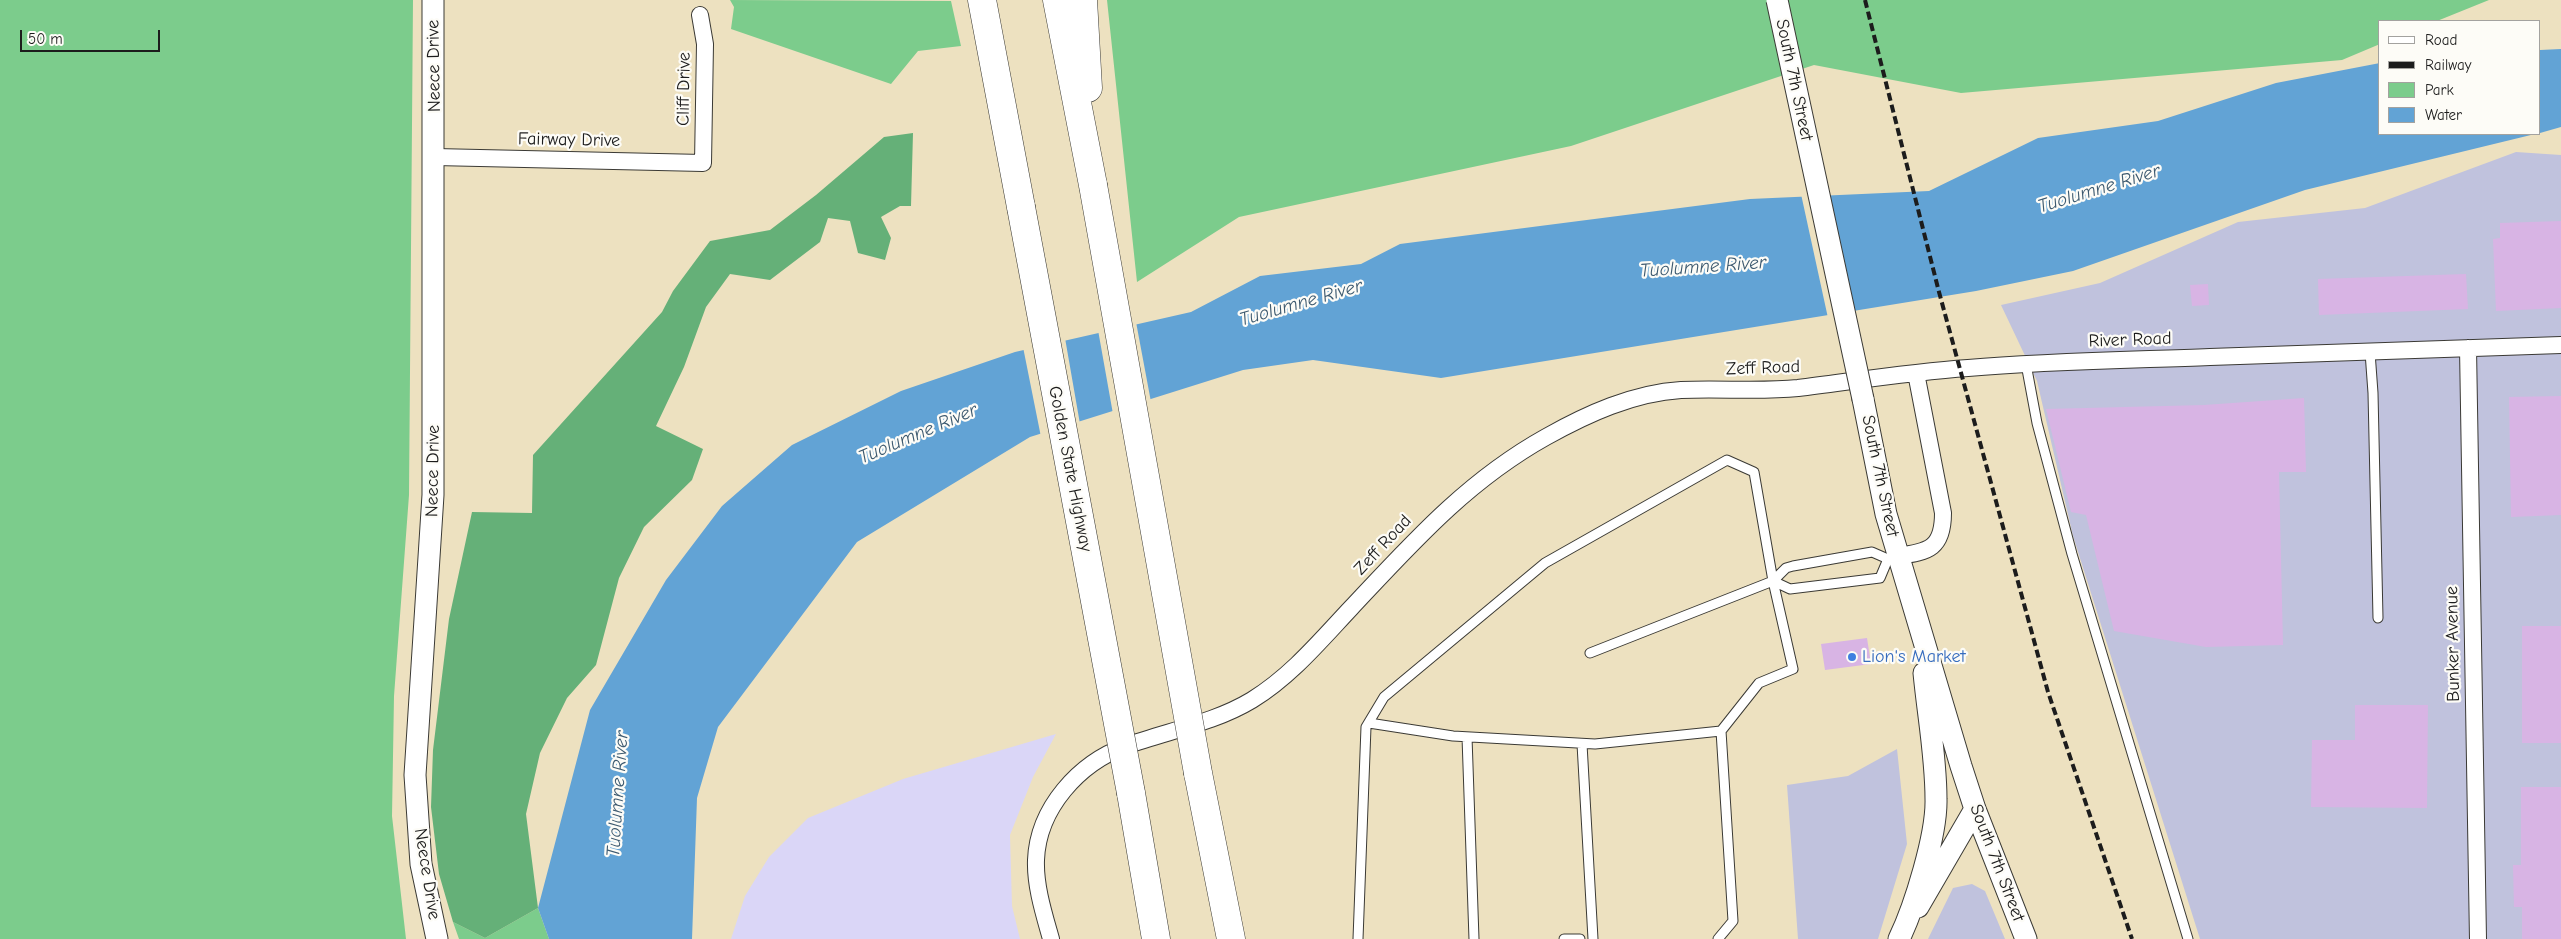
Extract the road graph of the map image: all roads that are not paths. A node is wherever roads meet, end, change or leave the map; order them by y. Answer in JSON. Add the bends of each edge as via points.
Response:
{"nodes":[{"id":1,"x":433,"y":0,"type":"edge"},
{"id":2,"x":982,"y":0,"type":"edge"},
{"id":3,"x":1777,"y":0,"type":"edge"},
{"id":4,"x":1071,"y":8,"type":"edge"},
{"id":5,"x":700,"y":15,"type":"dead end"},
{"id":6,"x":435,"y":157,"type":"junction"},
{"id":7,"x":703,"y":163,"type":"joint"},
{"id":8,"x":2561,"y":345,"type":"edge"},
{"id":9,"x":2468,"y":348,"type":"junction"},
{"id":10,"x":2370,"y":352,"type":"junction"},
{"id":11,"x":2026,"y":364,"type":"junction"},
{"id":12,"x":1916,"y":373,"type":"junction"},
{"id":13,"x":1893,"y":557,"type":"junction"},
{"id":14,"x":1773,"y":581,"type":"junction"},
{"id":15,"x":2378,"y":618,"type":"dead end"},
{"id":16,"x":1917,"y":619,"type":"junction"},
{"id":17,"x":1590,"y":653,"type":"dead end"},
{"id":18,"x":1369,"y":723,"type":"junction"},
{"id":19,"x":1721,"y":731,"type":"junction"},
{"id":20,"x":1467,"y":737,"type":"junction"},
{"id":21,"x":1582,"y":744,"type":"junction"},
{"id":22,"x":1975,"y":809,"type":"junction"},
{"id":23,"x":1904,"y":930,"type":"edge"},
{"id":24,"x":438,"y":939,"type":"edge"},
{"id":25,"x":1051,"y":939,"type":"edge"},
{"id":26,"x":1156,"y":939,"type":"edge"},
{"id":27,"x":1231,"y":939,"type":"edge"},
{"id":28,"x":1358,"y":939,"type":"edge"},
{"id":29,"x":1474,"y":939,"type":"edge"},
{"id":30,"x":1564,"y":939,"type":"edge"},
{"id":31,"x":1580,"y":939,"type":"edge"},
{"id":32,"x":1593,"y":939,"type":"edge"},
{"id":33,"x":1718,"y":939,"type":"edge"},
{"id":34,"x":2026,"y":939,"type":"edge"},
{"id":35,"x":2188,"y":939,"type":"edge"},
{"id":36,"x":2478,"y":939,"type":"edge"}],
"edges":[{"from":1,"to":6,"type":"street","name":"Neece Drive"},
{"from":2,"to":26,"type":"highway","name":"Golden State Highway","bridge":true},
{"from":3,"to":13,"type":"street","name":"South 7th Street","bridge":true,"via":[[1863,399]]},
{"from":4,"to":27,"type":"highway","bridge":true,"via":[[1093,185],[1198,773]]},
{"from":5,"to":7,"type":"street","name":"Cliff Drive","via":[[705,44]]},
{"from":6,"to":7,"type":"street","name":"Fairway Drive"},
{"from":6,"to":24,"type":"street","name":"Neece Drive","via":[[433,496],[415,775],[421,864]]},
{"from":8,"to":9,"type":"street","name":"River Road"},
{"from":9,"to":10,"type":"street","name":"River Road"},
{"from":9,"to":36,"type":"street","name":"Bunker Avenue"},
{"from":10,"to":11,"type":"street","name":"River Road"},
{"from":10,"to":15,"type":"lane","via":[[2374,393]]},
{"from":11,"to":12,"type":"street","name":"River Road"},
{"from":11,"to":35,"type":"lane","via":[[2037,423],[2072,554]]},
{"from":12,"to":13,"type":"street","via":[[1943,513],[1943,528],[1937,542],[1924,553]]},
{"from":12,"to":25,"type":"street","name":"Zeff Road","via":[[1784,389],[1678,390],[1643,396],[1572,423],[1502,464],[1463,493],[1430,524],[1308,654],[1265,692],[1221,714],[1107,754],[1092,763],[1066,788],[1043,825],[1036,861]]},
{"from":13,"to":14,"type":"lane","via":[[1872,552],[1793,566],[1786,568]]},
{"from":13,"to":14,"type":"lane","via":[[1880,578],[1790,589]]},
{"from":13,"to":16,"type":"street","name":"South 7th Street"},
{"from":14,"to":17,"type":"lane"},
{"from":14,"to":18,"type":"lane","via":[[1754,472],[1727,460],[1545,563],[1384,697]]},
{"from":14,"to":19,"type":"lane","via":[[1793,669],[1759,684]]},
{"from":16,"to":22,"type":"street","name":"South 7th Street"},
{"from":16,"to":23,"type":"street","via":[[1936,800],[1930,843]]},
{"from":18,"to":20,"type":"lane"},
{"from":18,"to":28,"type":"lane","via":[[1366,728]]},
{"from":19,"to":21,"type":"lane"},
{"from":19,"to":33,"type":"lane","via":[[1733,921]]},
{"from":20,"to":21,"type":"lane"},
{"from":20,"to":29,"type":"lane"},
{"from":21,"to":32,"type":"lane"},
{"from":22,"to":23,"type":"street"},
{"from":22,"to":34,"type":"street","name":"South 7th Street"},
{"from":30,"to":31,"type":"lane"}]}
